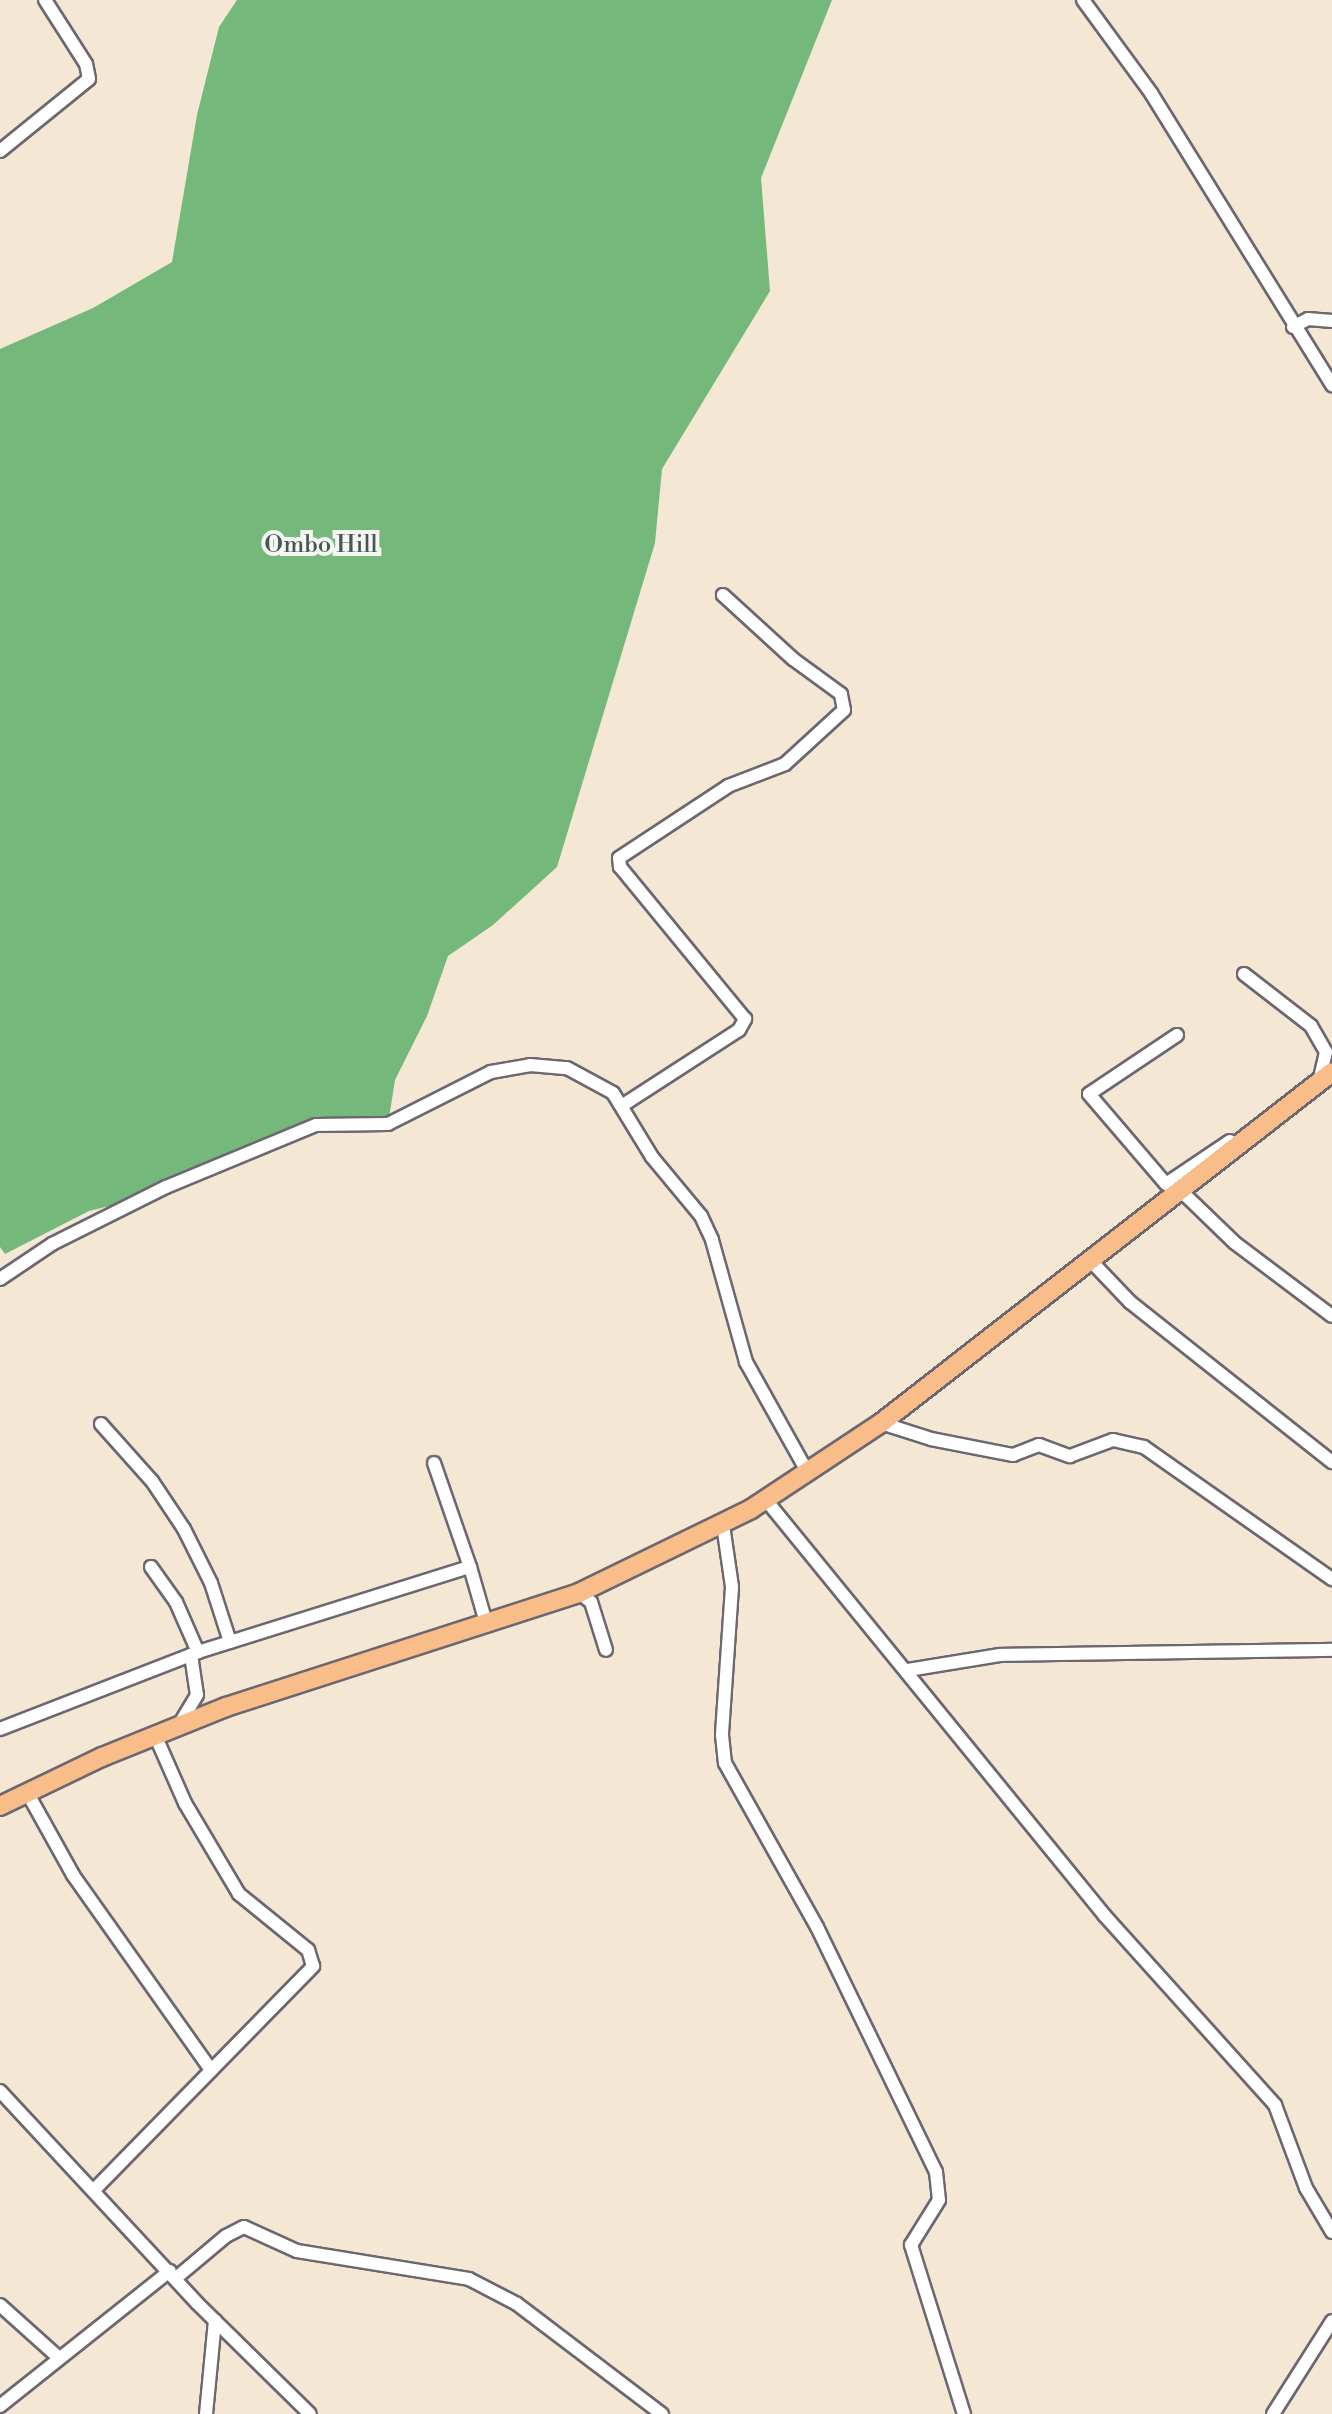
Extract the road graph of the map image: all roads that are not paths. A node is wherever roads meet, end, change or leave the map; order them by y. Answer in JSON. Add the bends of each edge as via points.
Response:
{"nodes":[{"id":1,"x":45,"y":0,"type":"edge"},
{"id":2,"x":1083,"y":0,"type":"edge"},
{"id":3,"x":0,"y":151,"type":"edge"},
{"id":4,"x":1332,"y":321,"type":"edge"},
{"id":5,"x":1293,"y":327,"type":"junction"},
{"id":6,"x":1332,"y":385,"type":"edge"},
{"id":7,"x":723,"y":595,"type":"dead end"},
{"id":8,"x":1244,"y":974,"type":"dead end"},
{"id":9,"x":1177,"y":1035,"type":"dead end"},
{"id":10,"x":1326,"y":1076,"type":"edge"},
{"id":11,"x":623,"y":1105,"type":"junction"},
{"id":12,"x":1178,"y":1188,"type":"junction"},
{"id":13,"x":1090,"y":1260,"type":"junction"},
{"id":14,"x":0,"y":1279,"type":"edge"},
{"id":15,"x":1332,"y":1316,"type":"edge"},
{"id":16,"x":881,"y":1423,"type":"junction"},
{"id":17,"x":101,"y":1424,"type":"dead end"},
{"id":18,"x":1332,"y":1462,"type":"edge"},
{"id":19,"x":434,"y":1463,"type":"dead end"},
{"id":20,"x":808,"y":1473,"type":"junction"},
{"id":21,"x":766,"y":1500,"type":"junction"},
{"id":22,"x":723,"y":1525,"type":"junction"},
{"id":23,"x":151,"y":1567,"type":"dead end"},
{"id":24,"x":470,"y":1567,"type":"junction"},
{"id":25,"x":1332,"y":1579,"type":"edge"},
{"id":26,"x":579,"y":1593,"type":"junction"},
{"id":27,"x":487,"y":1626,"type":"junction"},
{"id":28,"x":230,"y":1642,"type":"junction"},
{"id":29,"x":606,"y":1650,"type":"dead end"},
{"id":30,"x":1332,"y":1650,"type":"edge"},
{"id":31,"x":194,"y":1653,"type":"junction"},
{"id":32,"x":908,"y":1670,"type":"junction"},
{"id":33,"x":179,"y":1725,"type":"junction"},
{"id":34,"x":0,"y":1729,"type":"edge"},
{"id":35,"x":155,"y":1735,"type":"junction"},
{"id":36,"x":28,"y":1794,"type":"junction"},
{"id":37,"x":0,"y":1806,"type":"edge"},
{"id":38,"x":211,"y":2070,"type":"junction"},
{"id":39,"x":0,"y":2091,"type":"edge"},
{"id":40,"x":95,"y":2189,"type":"junction"},
{"id":41,"x":1332,"y":2232,"type":"edge"},
{"id":42,"x":173,"y":2274,"type":"junction"},
{"id":43,"x":0,"y":2305,"type":"edge"},
{"id":44,"x":215,"y":2320,"type":"junction"},
{"id":45,"x":1332,"y":2321,"type":"edge"},
{"id":46,"x":59,"y":2358,"type":"junction"},
{"id":47,"x":0,"y":2406,"type":"edge"},
{"id":48,"x":206,"y":2414,"type":"edge"},
{"id":49,"x":310,"y":2414,"type":"edge"},
{"id":50,"x":662,"y":2414,"type":"edge"},
{"id":51,"x":964,"y":2414,"type":"edge"},
{"id":52,"x":1273,"y":2414,"type":"edge"}],
"edges":[{"from":1,"to":3,"type":"street","via":[[86,64],[89,79]]},
{"from":2,"to":5,"type":"street","via":[[1151,93]]},
{"from":4,"to":5,"type":"street","via":[[1308,319]]},
{"from":5,"to":6,"type":"street"},
{"from":7,"to":11,"type":"street","via":[[793,659],[841,694],[844,710],[785,764],[728,786],[619,858],[620,867],[745,1019],[739,1030]]},
{"from":8,"to":10,"type":"street","via":[[1311,1026],[1326,1052]]},
{"from":9,"to":10,"type":"street","via":[[1089,1094],[1166,1184]]},
{"from":10,"to":12,"type":"highway"},
{"from":11,"to":14,"type":"street","via":[[601,1084],[567,1068],[510,1067],[396,1121],[324,1122],[203,1171],[52,1244]]},
{"from":11,"to":20,"type":"street","via":[[652,1157],[707,1226],[746,1362]]},
{"from":12,"to":13,"type":"highway"},
{"from":12,"to":15,"type":"street","via":[[1235,1243]]},
{"from":13,"to":16,"type":"highway"},
{"from":13,"to":18,"type":"street","via":[[1130,1302]]},
{"from":16,"to":20,"type":"highway"},
{"from":16,"to":25,"type":"street","via":[[1013,1455],[1039,1445],[1070,1456],[1113,1440],[1144,1447]]},
{"from":17,"to":28,"type":"street","via":[[152,1481],[184,1529],[211,1583]]},
{"from":19,"to":24,"type":"street"},
{"from":20,"to":21,"type":"highway"},
{"from":21,"to":22,"type":"highway"},
{"from":21,"to":32,"type":"street"},
{"from":22,"to":26,"type":"highway"},
{"from":22,"to":51,"type":"street","via":[[732,1611],[722,1735],[725,1763],[817,1927],[936,2172],[939,2200],[911,2245]]},
{"from":23,"to":31,"type":"street","via":[[176,1602]]},
{"from":24,"to":27,"type":"street"},
{"from":24,"to":28,"type":"street"},
{"from":26,"to":27,"type":"highway"},
{"from":26,"to":29,"type":"street","via":[[591,1602]]},
{"from":27,"to":33,"type":"highway"},
{"from":28,"to":31,"type":"street"},
{"from":30,"to":32,"type":"street","via":[[1000,1655]]},
{"from":31,"to":33,"type":"street","via":[[198,1691]]},
{"from":31,"to":34,"type":"street"},
{"from":32,"to":41,"type":"street","via":[[1105,1916],[1275,2105],[1306,2188]]},
{"from":33,"to":35,"type":"highway"},
{"from":35,"to":36,"type":"highway"},
{"from":35,"to":38,"type":"street","via":[[185,1803],[242,1898],[313,1959],[308,1975]]},
{"from":36,"to":37,"type":"highway"},
{"from":36,"to":38,"type":"street","via":[[73,1875]]},
{"from":38,"to":40,"type":"street"},
{"from":39,"to":40,"type":"street"},
{"from":40,"to":42,"type":"street"},
{"from":42,"to":44,"type":"street"},
{"from":42,"to":46,"type":"street"},
{"from":42,"to":50,"type":"street","via":[[244,2227],[297,2251],[469,2279],[517,2304]]},
{"from":43,"to":46,"type":"street"},
{"from":44,"to":48,"type":"street"},
{"from":44,"to":49,"type":"street"},
{"from":45,"to":52,"type":"street"},
{"from":46,"to":47,"type":"street"}]}
